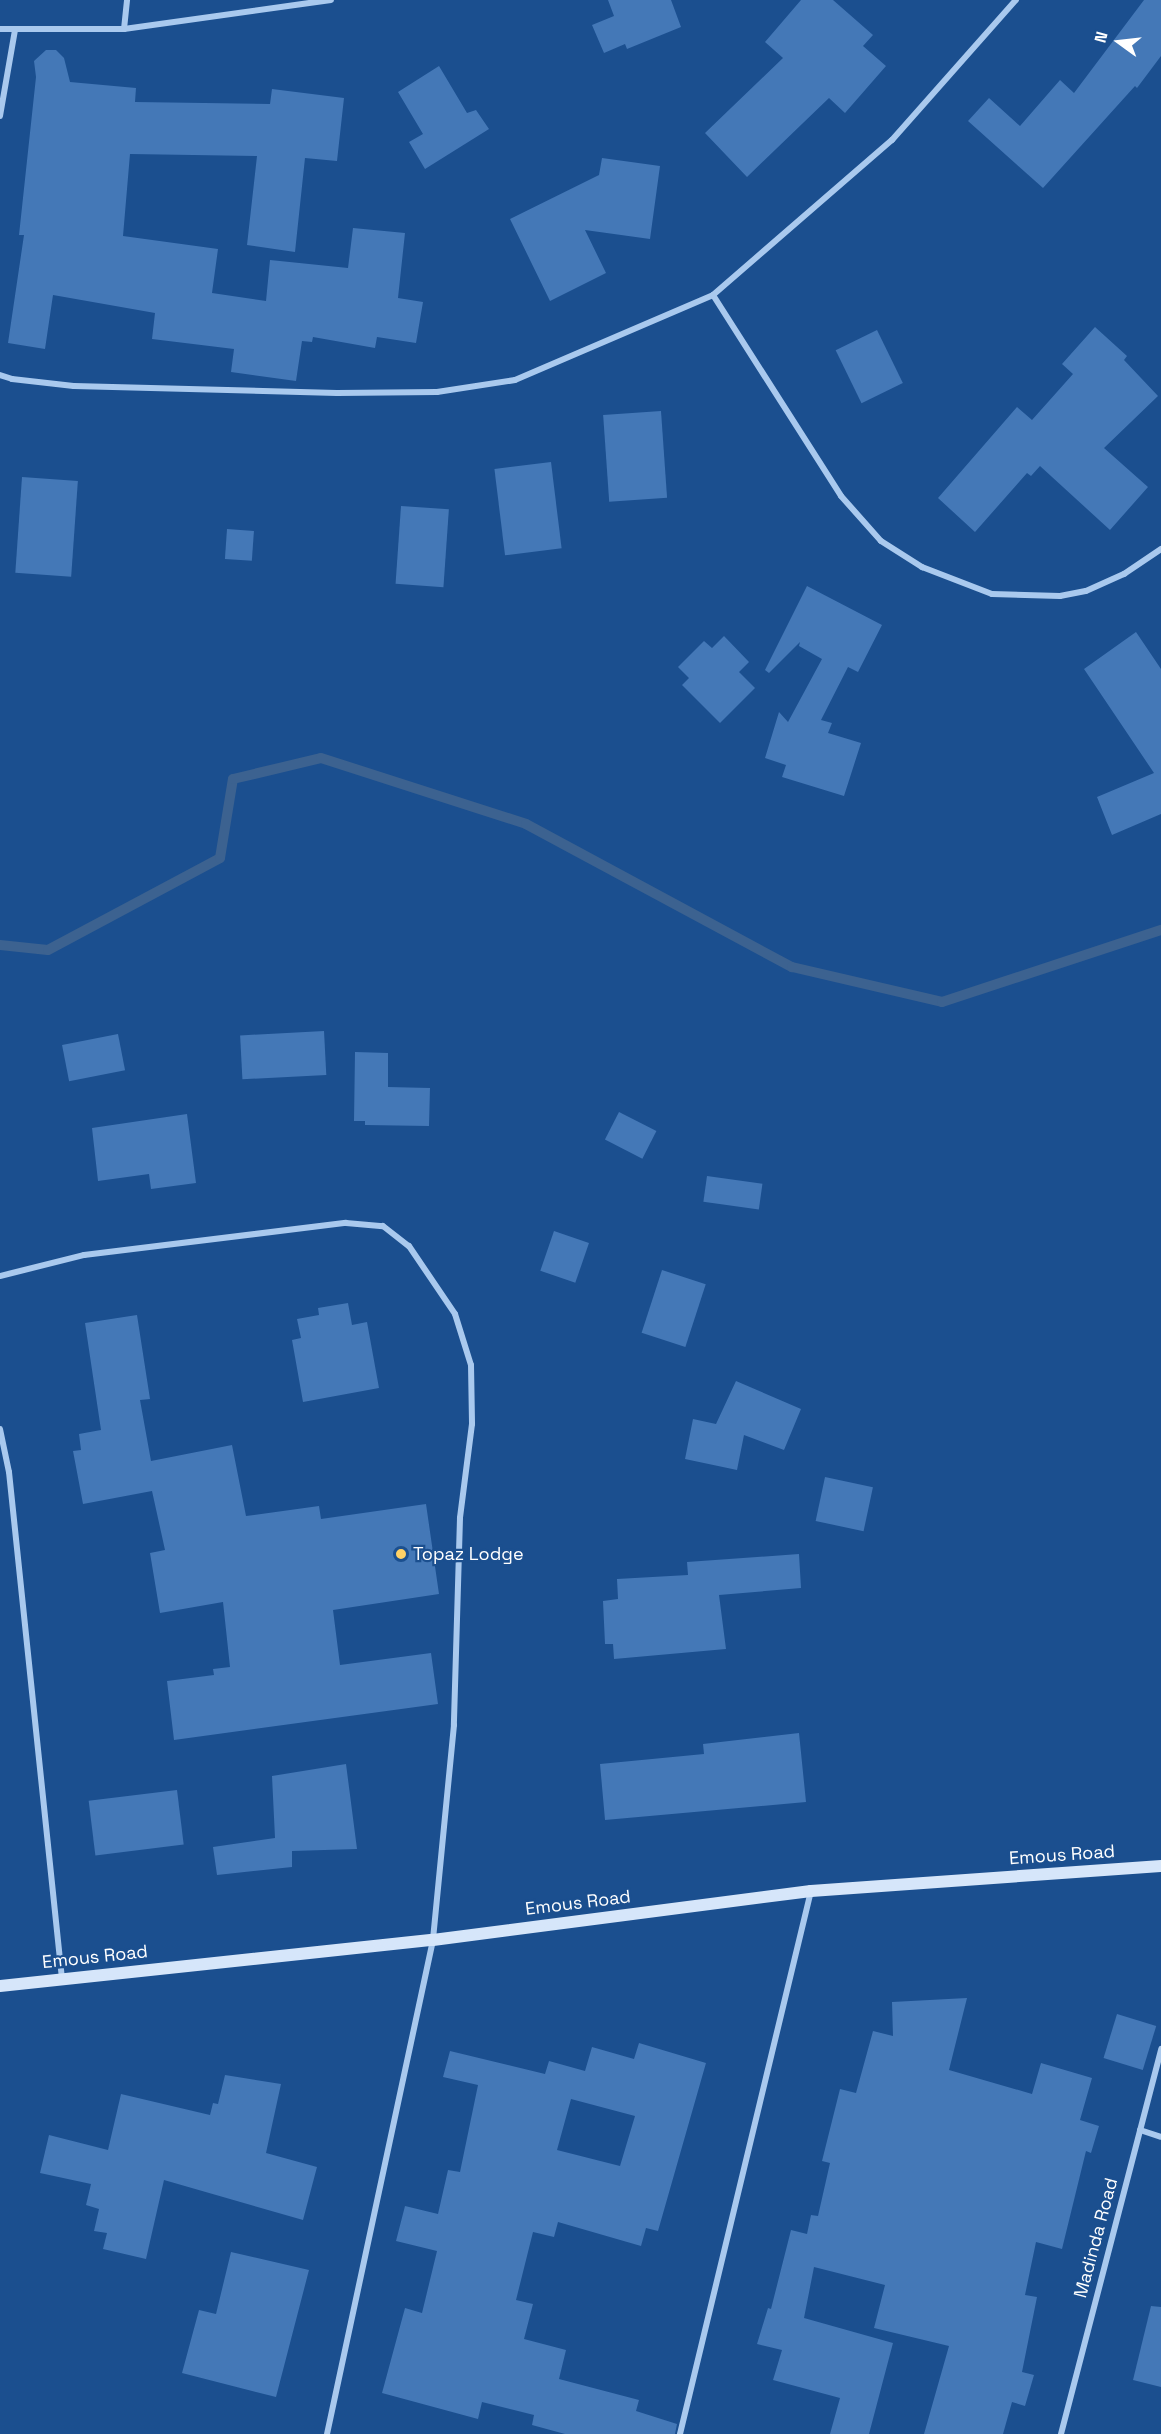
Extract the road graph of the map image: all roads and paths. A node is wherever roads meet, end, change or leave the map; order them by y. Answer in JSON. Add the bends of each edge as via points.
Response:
{"nodes":[{"id":1,"x":127,"y":0,"type":"edge"},
{"id":2,"x":331,"y":0,"type":"edge"},
{"id":3,"x":1016,"y":0,"type":"edge"},
{"id":4,"x":0,"y":29,"type":"edge"},
{"id":5,"x":124,"y":29,"type":"junction"},
{"id":6,"x":15,"y":30,"type":"junction"},
{"id":7,"x":0,"y":116,"type":"edge"},
{"id":8,"x":712,"y":295,"type":"junction"},
{"id":9,"x":0,"y":375,"type":"edge"},
{"id":10,"x":1161,"y":549,"type":"edge"},
{"id":11,"x":0,"y":1276,"type":"edge"},
{"id":12,"x":0,"y":1429,"type":"edge"},
{"id":13,"x":1161,"y":1866,"type":"edge"},
{"id":14,"x":812,"y":1891,"type":"junction"},
{"id":15,"x":433,"y":1940,"type":"junction"},
{"id":16,"x":62,"y":1979,"type":"junction"},
{"id":17,"x":0,"y":1986,"type":"edge"},
{"id":18,"x":1161,"y":2049,"type":"edge"},
{"id":19,"x":1140,"y":2130,"type":"junction"},
{"id":20,"x":1161,"y":2137,"type":"edge"},
{"id":21,"x":327,"y":2434,"type":"edge"},
{"id":22,"x":680,"y":2434,"type":"edge"},
{"id":23,"x":1060,"y":2434,"type":"edge"}],
"edges":[{"from":1,"to":5,"type":"street"},
{"from":2,"to":5,"type":"street"},
{"from":3,"to":8,"type":"street","via":[[892,140]]},
{"from":4,"to":6,"type":"street"},
{"from":5,"to":6,"type":"street"},
{"from":6,"to":7,"type":"street"},
{"from":8,"to":9,"type":"street","via":[[515,380],[437,392],[74,386],[12,380]]},
{"from":8,"to":10,"type":"street","via":[[841,496],[881,541],[922,567],[992,594],[1060,596],[1086,591],[1124,574]]},
{"from":11,"to":15,"type":"street","via":[[84,1255],[346,1223],[383,1226],[409,1246],[455,1314],[471,1365],[472,1424],[460,1518],[454,1725]]},
{"from":12,"to":16,"type":"street","via":[[10,1483]]},
{"from":13,"to":14,"type":"street","name":"Emous Road"},
{"from":14,"to":15,"type":"street","name":"Emous Road"},
{"from":14,"to":22,"type":"street"},
{"from":15,"to":16,"type":"street","name":"Emous Road"},
{"from":15,"to":21,"type":"street"},
{"from":16,"to":17,"type":"street","name":"Emous Road"},
{"from":18,"to":19,"type":"street","name":"Madinda Road"},
{"from":19,"to":20,"type":"street"},
{"from":19,"to":23,"type":"street","name":"Madinda Road"}]}
